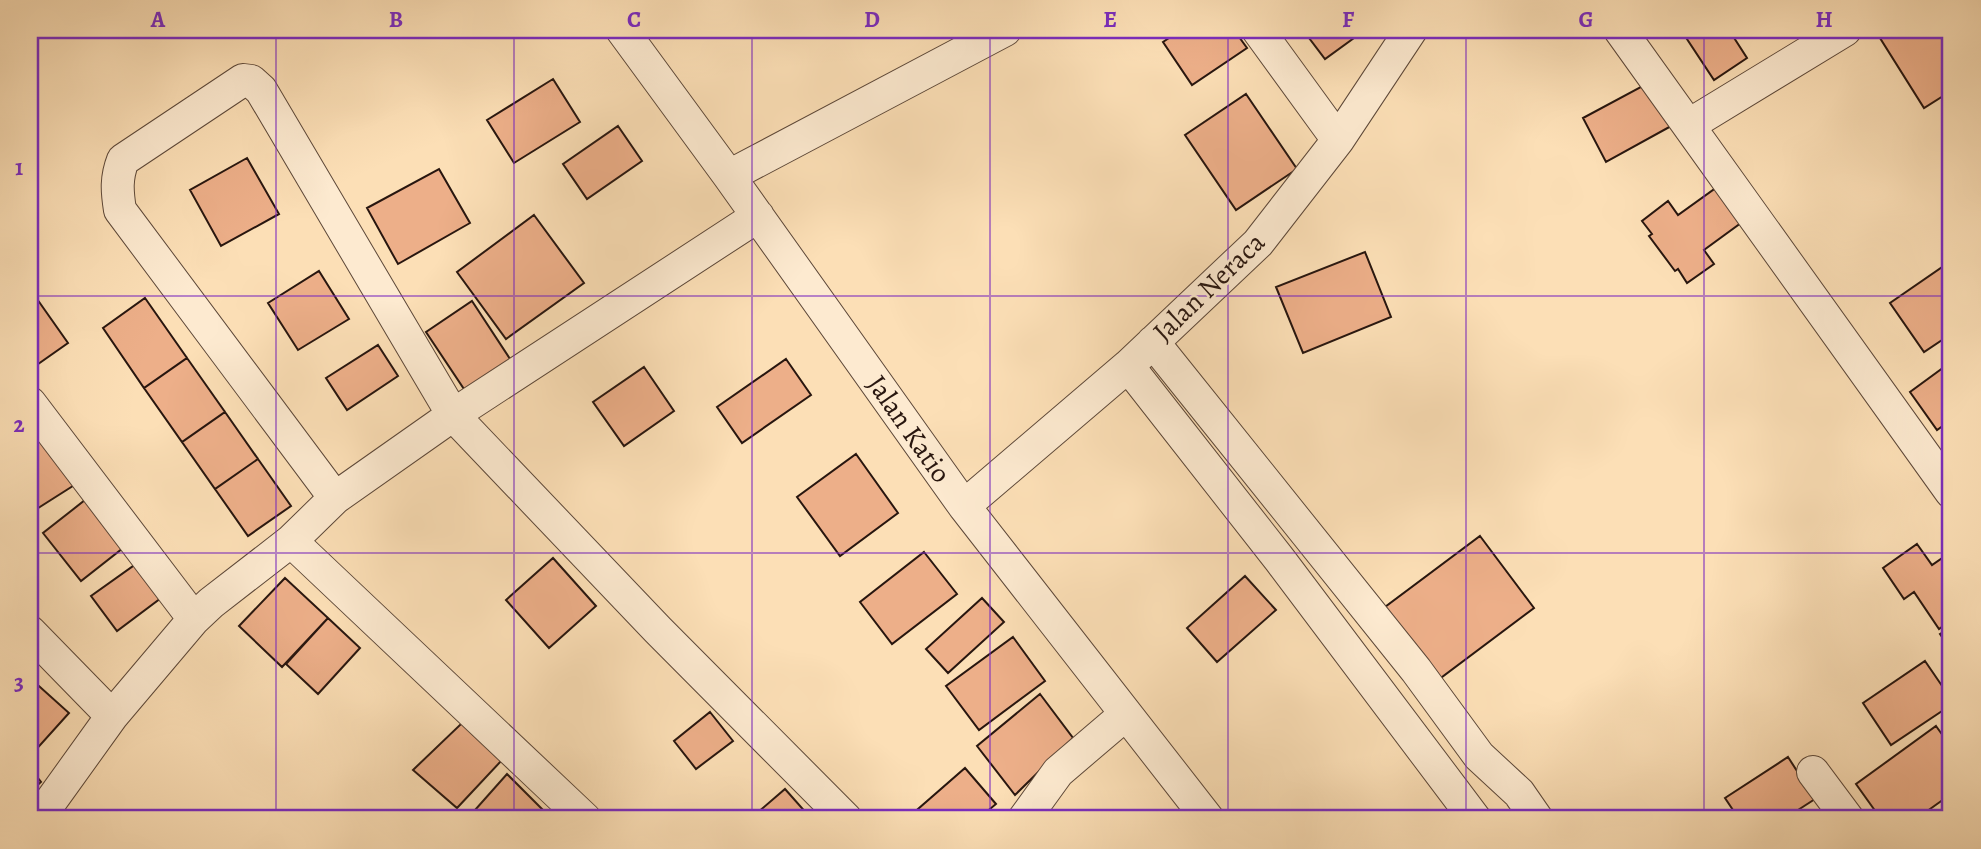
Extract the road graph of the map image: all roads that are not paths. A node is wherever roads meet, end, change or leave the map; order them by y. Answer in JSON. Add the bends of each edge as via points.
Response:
{"nodes":[{"id":1,"x":622,"y":30,"type":"edge"},
{"id":2,"x":1005,"y":30,"type":"edge"},
{"id":3,"x":1258,"y":30,"type":"edge"},
{"id":4,"x":1411,"y":30,"type":"edge"},
{"id":5,"x":1620,"y":30,"type":"edge"},
{"id":6,"x":1845,"y":30,"type":"edge"},
{"id":7,"x":1689,"y":125,"type":"junction"},
{"id":8,"x":1338,"y":140,"type":"junction"},
{"id":9,"x":729,"y":176,"type":"junction"},
{"id":10,"x":758,"y":216,"type":"junction"},
{"id":11,"x":1153,"y":342,"type":"junction"},
{"id":12,"x":1128,"y":366,"type":"junction"},
{"id":13,"x":30,"y":403,"type":"edge"},
{"id":14,"x":453,"y":415,"type":"junction"},
{"id":15,"x":1951,"y":492,"type":"edge"},
{"id":16,"x":335,"y":498,"type":"junction"},
{"id":17,"x":964,"y":506,"type":"junction"},
{"id":18,"x":1311,"y":537,"type":"junction"},
{"id":19,"x":291,"y":541,"type":"junction"},
{"id":20,"x":1280,"y":560,"type":"junction"},
{"id":21,"x":194,"y":619,"type":"junction"},
{"id":22,"x":30,"y":632,"type":"edge"},
{"id":23,"x":1126,"y":714,"type":"junction"},
{"id":24,"x":112,"y":716,"type":"junction"},
{"id":25,"x":1813,"y":772,"type":"dead end"},
{"id":26,"x":1519,"y":793,"type":"junction"},
{"id":27,"x":38,"y":819,"type":"edge"},
{"id":28,"x":585,"y":819,"type":"edge"},
{"id":29,"x":846,"y":819,"type":"edge"},
{"id":30,"x":1024,"y":819,"type":"edge"},
{"id":31,"x":1208,"y":819,"type":"edge"},
{"id":32,"x":1475,"y":819,"type":"edge"},
{"id":33,"x":1491,"y":819,"type":"edge"},
{"id":34,"x":1537,"y":819,"type":"edge"},
{"id":35,"x":1849,"y":819,"type":"edge"}],
"edges":[{"from":1,"to":9,"type":"street","name":"Jalan Katio"},
{"from":2,"to":9,"type":"street"},
{"from":3,"to":8,"type":"street"},
{"from":4,"to":8,"type":"street","name":"Jalan Neraca"},
{"from":5,"to":7,"type":"street"},
{"from":6,"to":7,"type":"street"},
{"from":7,"to":15,"type":"street"},
{"from":8,"to":11,"type":"street","name":"Jalan Neraca","via":[[1258,243]]},
{"from":9,"to":10,"type":"street","name":"Jalan Katio"},
{"from":10,"to":14,"type":"street"},
{"from":10,"to":17,"type":"street","name":"Jalan Katio"},
{"from":11,"to":12,"type":"street","name":"Jalan Neraca"},
{"from":11,"to":18,"type":"street"},
{"from":12,"to":17,"type":"street","name":"Jalan Neraca"},
{"from":12,"to":20,"type":"street"},
{"from":13,"to":21,"type":"street"},
{"from":14,"to":16,"type":"street"},
{"from":14,"to":16,"type":"street","via":[[255,84],[243,80],[234,85],[134,152],[123,160],[118,173],[120,209]]},
{"from":14,"to":29,"type":"street"},
{"from":16,"to":19,"type":"street"},
{"from":17,"to":23,"type":"street","name":"Jalan Katio"},
{"from":18,"to":20,"type":"street"},
{"from":18,"to":26,"type":"street","via":[[1479,756]]},
{"from":19,"to":21,"type":"street"},
{"from":19,"to":28,"type":"street"},
{"from":20,"to":32,"type":"street"},
{"from":21,"to":24,"type":"street"},
{"from":22,"to":24,"type":"street"},
{"from":23,"to":30,"type":"street","via":[[1058,772]]},
{"from":23,"to":31,"type":"street","name":"Jalan Katio"},
{"from":24,"to":27,"type":"street"},
{"from":25,"to":35,"type":"street"},
{"from":26,"to":33,"type":"street"},
{"from":26,"to":34,"type":"street"}]}
